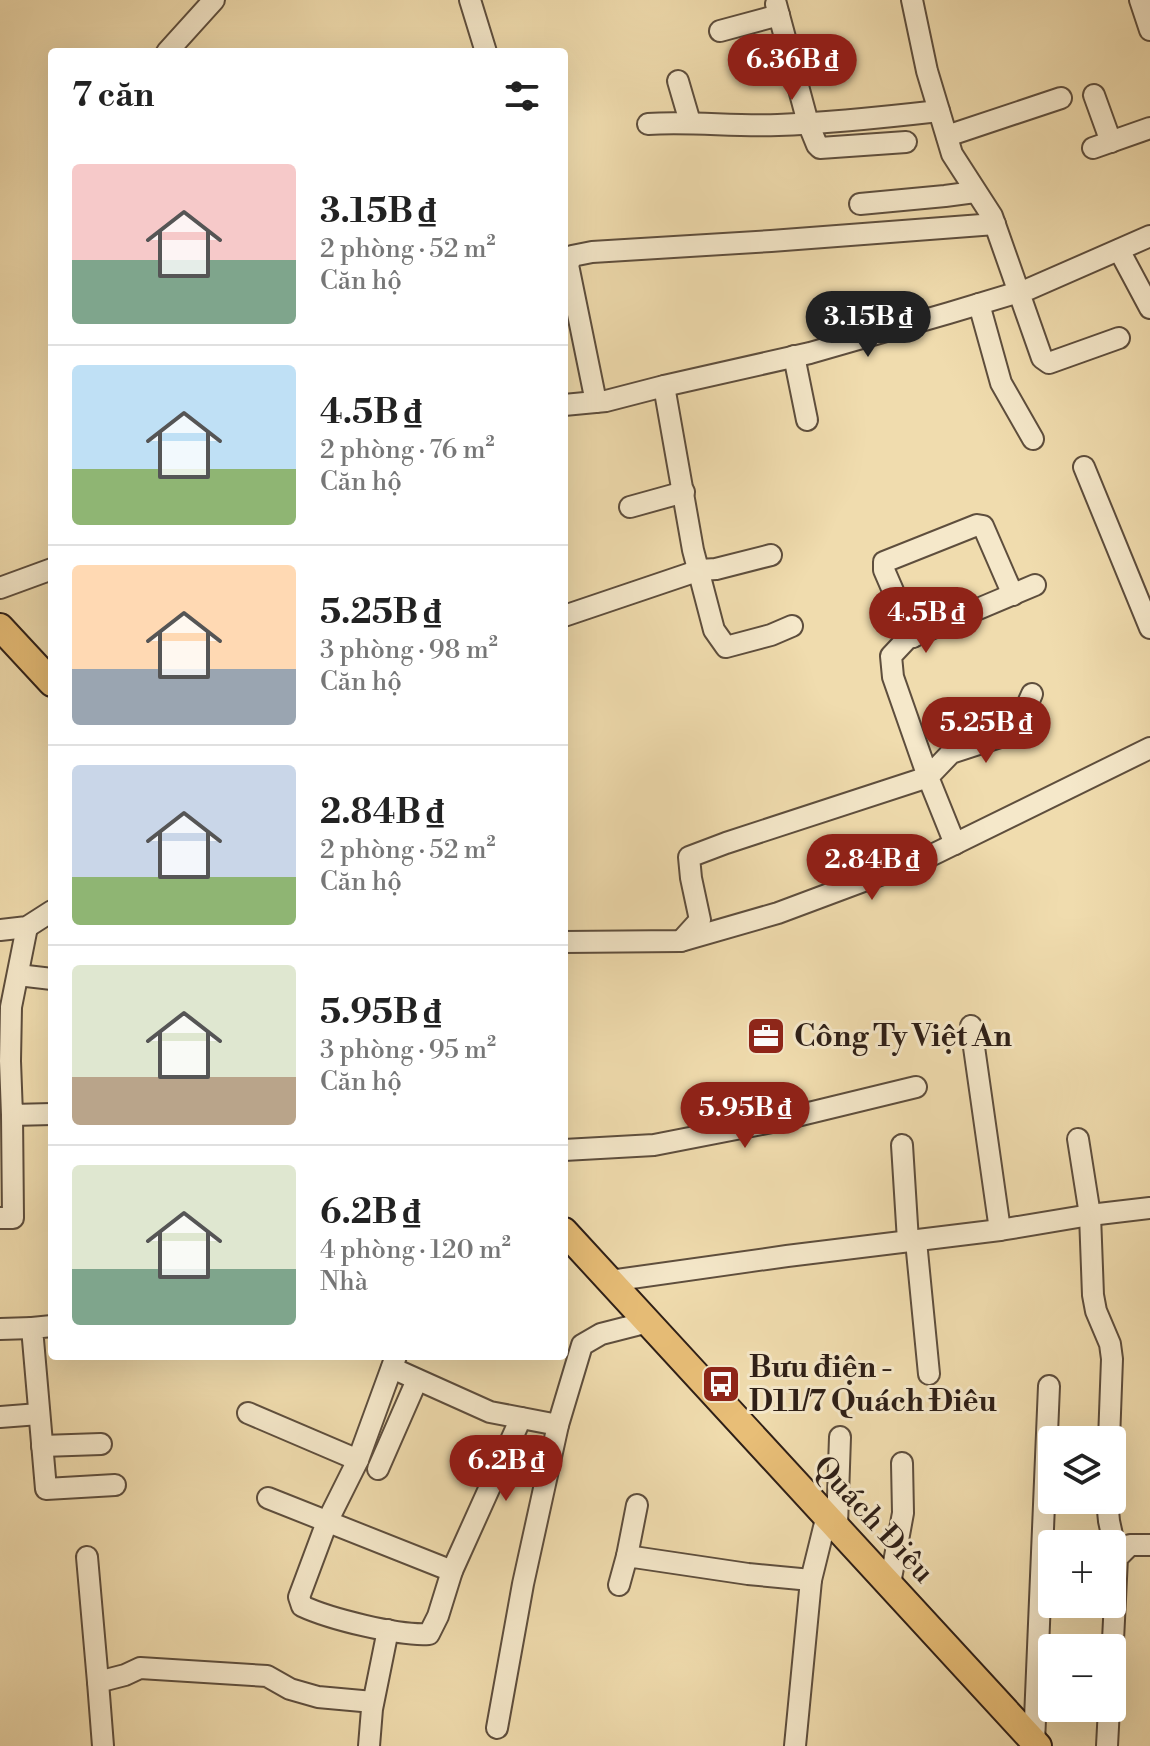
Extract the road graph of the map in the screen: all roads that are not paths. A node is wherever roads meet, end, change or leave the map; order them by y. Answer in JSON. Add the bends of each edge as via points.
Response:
{"nodes":[{"id":1,"x":214,"y":0,"type":"edge"},
{"id":2,"x":470,"y":0,"type":"edge"},
{"id":3,"x":912,"y":0,"type":"edge"},
{"id":4,"x":1140,"y":0,"type":"edge"},
{"id":5,"x":1150,"y":30,"type":"edge"},
{"id":6,"x":720,"y":31,"type":"dead end"},
{"id":7,"x":171,"y":48,"type":"edge"},
{"id":8,"x":485,"y":48,"type":"edge"},
{"id":9,"x":678,"y":81,"type":"dead end"},
{"id":10,"x":1094,"y":95,"type":"dead end"},
{"id":11,"x":1061,"y":98,"type":"dead end"},
{"id":12,"x":939,"y":111,"type":"junction"},
{"id":13,"x":690,"y":122,"type":"junction"},
{"id":14,"x":808,"y":123,"type":"junction"},
{"id":15,"x":648,"y":124,"type":"dead end"},
{"id":16,"x":1150,"y":128,"type":"edge"},
{"id":17,"x":947,"y":136,"type":"junction"},
{"id":18,"x":906,"y":142,"type":"dead end"},
{"id":19,"x":975,"y":192,"type":"junction"},
{"id":20,"x":860,"y":204,"type":"dead end"},
{"id":21,"x":995,"y":224,"type":"junction"},
{"id":22,"x":1150,"y":236,"type":"edge"},
{"id":23,"x":1119,"y":250,"type":"junction"},
{"id":24,"x":1018,"y":292,"type":"junction"},
{"id":25,"x":979,"y":304,"type":"junction"},
{"id":26,"x":1150,"y":308,"type":"edge"},
{"id":27,"x":1119,"y":338,"type":"dead end"},
{"id":28,"x":794,"y":356,"type":"junction"},
{"id":29,"x":664,"y":386,"type":"junction"},
{"id":30,"x":596,"y":402,"type":"junction"},
{"id":31,"x":568,"y":405,"type":"edge"},
{"id":32,"x":807,"y":420,"type":"dead end"},
{"id":33,"x":1033,"y":439,"type":"dead end"},
{"id":34,"x":1084,"y":467,"type":"dead end"},
{"id":35,"x":684,"y":492,"type":"junction"},
{"id":36,"x":630,"y":507,"type":"dead end"},
{"id":37,"x":771,"y":555,"type":"dead end"},
{"id":38,"x":48,"y":570,"type":"edge"},
{"id":39,"x":700,"y":570,"type":"junction"},
{"id":40,"x":1035,"y":585,"type":"dead end"},
{"id":41,"x":0,"y":588,"type":"edge"},
{"id":42,"x":1013,"y":595,"type":"junction"},
{"id":43,"x":568,"y":615,"type":"edge"},
{"id":44,"x":792,"y":626,"type":"dead end"},
{"id":45,"x":0,"y":627,"type":"edge"},
{"id":46,"x":1150,"y":628,"type":"edge"},
{"id":47,"x":913,"y":637,"type":"junction"},
{"id":48,"x":48,"y":679,"type":"edge"},
{"id":49,"x":1032,"y":694,"type":"dead end"},
{"id":50,"x":1150,"y":748,"type":"edge"},
{"id":51,"x":928,"y":777,"type":"junction"},
{"id":52,"x":955,"y":844,"type":"junction"},
{"id":53,"x":48,"y":914,"type":"edge"},
{"id":54,"x":27,"y":927,"type":"junction"},
{"id":55,"x":0,"y":930,"type":"edge"},
{"id":56,"x":681,"y":941,"type":"junction"},
{"id":57,"x":568,"y":942,"type":"edge"},
{"id":58,"x":18,"y":975,"type":"junction"},
{"id":59,"x":48,"y":979,"type":"edge"},
{"id":60,"x":971,"y":1026,"type":"dead end"},
{"id":61,"x":916,"y":1087,"type":"dead end"},
{"id":62,"x":48,"y":1114,"type":"edge"},
{"id":63,"x":12,"y":1115,"type":"junction"},
{"id":64,"x":1078,"y":1139,"type":"dead end"},
{"id":65,"x":902,"y":1145,"type":"dead end"},
{"id":66,"x":568,"y":1150,"type":"edge"},
{"id":67,"x":7,"y":1151,"type":"edge"},
{"id":68,"x":1150,"y":1208,"type":"edge"},
{"id":69,"x":1090,"y":1215,"type":"junction"},
{"id":70,"x":0,"y":1218,"type":"edge"},
{"id":71,"x":1000,"y":1230,"type":"junction"},
{"id":72,"x":568,"y":1235,"type":"edge"},
{"id":73,"x":912,"y":1241,"type":"junction"},
{"id":74,"x":610,"y":1281,"type":"junction"},
{"id":75,"x":648,"y":1322,"type":"junction"},
{"id":76,"x":42,"y":1327,"type":"edge"},
{"id":77,"x":0,"y":1329,"type":"edge"},
{"id":78,"x":394,"y":1362,"type":"edge"},
{"id":79,"x":929,"y":1374,"type":"dead end"},
{"id":80,"x":417,"y":1380,"type":"junction"},
{"id":81,"x":1049,"y":1386,"type":"dead end"},
{"id":82,"x":248,"y":1413,"type":"dead end"},
{"id":83,"x":39,"y":1414,"type":"junction"},
{"id":84,"x":0,"y":1417,"type":"edge"},
{"id":85,"x":521,"y":1418,"type":"junction"},
{"id":86,"x":558,"y":1425,"type":"junction"},
{"id":87,"x":1110,"y":1426,"type":"edge"},
{"id":88,"x":840,"y":1437,"type":"dead end"},
{"id":89,"x":101,"y":1444,"type":"dead end"},
{"id":90,"x":42,"y":1446,"type":"junction"},
{"id":91,"x":358,"y":1460,"type":"junction"},
{"id":92,"x":902,"y":1463,"type":"dead end"},
{"id":93,"x":378,"y":1469,"type":"dead end"},
{"id":94,"x":115,"y":1485,"type":"dead end"},
{"id":95,"x":268,"y":1498,"type":"dead end"},
{"id":96,"x":637,"y":1505,"type":"dead end"},
{"id":97,"x":832,"y":1521,"type":"junction"},
{"id":98,"x":327,"y":1522,"type":"junction"},
{"id":99,"x":1150,"y":1545,"type":"edge"},
{"id":100,"x":1126,"y":1549,"type":"edge"},
{"id":101,"x":627,"y":1556,"type":"junction"},
{"id":102,"x":87,"y":1557,"type":"dead end"},
{"id":103,"x":452,"y":1571,"type":"junction"},
{"id":104,"x":811,"y":1580,"type":"junction"},
{"id":105,"x":890,"y":1584,"type":"junction"},
{"id":106,"x":619,"y":1585,"type":"dead end"},
{"id":107,"x":388,"y":1630,"type":"junction"},
{"id":108,"x":98,"y":1682,"type":"junction"},
{"id":109,"x":373,"y":1702,"type":"junction"},
{"id":110,"x":1108,"y":1722,"type":"edge"},
{"id":111,"x":497,"y":1728,"type":"dead end"},
{"id":112,"x":1036,"y":1744,"type":"edge"},
{"id":113,"x":103,"y":1746,"type":"edge"},
{"id":114,"x":369,"y":1746,"type":"edge"},
{"id":115,"x":795,"y":1746,"type":"edge"},
{"id":116,"x":1107,"y":1746,"type":"edge"}],
"edges":[{"from":1,"to":7,"type":"street"},
{"from":2,"to":8,"type":"street"},
{"from":3,"to":12,"type":"street"},
{"from":4,"to":5,"type":"street"},
{"from":6,"to":14,"type":"street","via":[[777,10]]},
{"from":9,"to":13,"type":"street"},
{"from":10,"to":16,"type":"street","via":[[1102,145]]},
{"from":11,"to":17,"type":"street"},
{"from":12,"to":14,"type":"street"},
{"from":12,"to":17,"type":"street"},
{"from":13,"to":14,"type":"street"},
{"from":13,"to":15,"type":"street"},
{"from":14,"to":18,"type":"street","via":[[820,148]]},
{"from":17,"to":19,"type":"street"},
{"from":19,"to":20,"type":"street"},
{"from":19,"to":21,"type":"street"},
{"from":21,"to":24,"type":"street"},
{"from":21,"to":30,"type":"street","via":[[572,256],[568,265]]},
{"from":22,"to":23,"type":"street"},
{"from":23,"to":24,"type":"street"},
{"from":23,"to":26,"type":"street"},
{"from":24,"to":25,"type":"street"},
{"from":24,"to":27,"type":"street","via":[[1045,362]]},
{"from":25,"to":28,"type":"street"},
{"from":25,"to":33,"type":"street","via":[[1001,383]]},
{"from":28,"to":29,"type":"street"},
{"from":28,"to":32,"type":"street"},
{"from":29,"to":30,"type":"street"},
{"from":29,"to":35,"type":"street"},
{"from":30,"to":31,"type":"street"},
{"from":34,"to":46,"type":"street"},
{"from":35,"to":36,"type":"street"},
{"from":35,"to":39,"type":"street"},
{"from":37,"to":39,"type":"street"},
{"from":38,"to":41,"type":"street"},
{"from":39,"to":43,"type":"street"},
{"from":39,"to":44,"type":"street","via":[[714,630],[726,647]]},
{"from":40,"to":42,"type":"street"},
{"from":42,"to":47,"type":"street"},
{"from":42,"to":47,"type":"street","via":[[983,526],[884,562]]},
{"from":45,"to":48,"type":"main road"},
{"from":47,"to":51,"type":"street","via":[[891,656],[893,677]]},
{"from":49,"to":51,"type":"street","via":[[1006,735],[951,753]]},
{"from":50,"to":52,"type":"street"},
{"from":51,"to":52,"type":"street"},
{"from":51,"to":56,"type":"street","via":[[689,857],[700,920]]},
{"from":52,"to":56,"type":"street","via":[[778,913]]},
{"from":53,"to":54,"type":"street"},
{"from":54,"to":55,"type":"street"},
{"from":54,"to":58,"type":"street"},
{"from":56,"to":57,"type":"street"},
{"from":58,"to":59,"type":"street"},
{"from":58,"to":63,"type":"street","via":[[11,1007]]},
{"from":60,"to":71,"type":"street"},
{"from":61,"to":66,"type":"street","via":[[654,1145]]},
{"from":62,"to":63,"type":"street"},
{"from":63,"to":67,"type":"street"},
{"from":64,"to":69,"type":"street"},
{"from":65,"to":73,"type":"street"},
{"from":67,"to":70,"type":"street","via":[[13,1218]]},
{"from":68,"to":69,"type":"street"},
{"from":69,"to":71,"type":"street"},
{"from":69,"to":87,"type":"street","via":[[1096,1311],[1112,1359]]},
{"from":71,"to":73,"type":"street"},
{"from":72,"to":74,"type":"main road","name":"Quách Điêu"},
{"from":73,"to":74,"type":"street"},
{"from":73,"to":79,"type":"street"},
{"from":74,"to":75,"type":"main road","name":"Quách Điêu"},
{"from":75,"to":86,"type":"street","via":[[601,1334],[582,1345]]},
{"from":75,"to":97,"type":"main road","name":"Quách Điêu"},
{"from":76,"to":77,"type":"street"},
{"from":76,"to":83,"type":"street"},
{"from":78,"to":80,"type":"street"},
{"from":78,"to":91,"type":"street"},
{"from":80,"to":85,"type":"street","via":[[490,1412]]},
{"from":80,"to":93,"type":"street"},
{"from":81,"to":112,"type":"street"},
{"from":82,"to":91,"type":"street"},
{"from":83,"to":84,"type":"street"},
{"from":83,"to":90,"type":"street"},
{"from":85,"to":86,"type":"street"},
{"from":85,"to":103,"type":"street"},
{"from":86,"to":111,"type":"street"},
{"from":88,"to":97,"type":"street"},
{"from":89,"to":90,"type":"street"},
{"from":90,"to":94,"type":"street","via":[[46,1489]]},
{"from":91,"to":98,"type":"street"},
{"from":92,"to":105,"type":"street","via":[[903,1513]]},
{"from":95,"to":98,"type":"street"},
{"from":96,"to":101,"type":"street"},
{"from":97,"to":104,"type":"street"},
{"from":97,"to":105,"type":"main road","name":"Quách Điêu"},
{"from":98,"to":103,"type":"street"},
{"from":98,"to":107,"type":"street","via":[[299,1597],[302,1606]]},
{"from":99,"to":100,"type":"street"},
{"from":101,"to":104,"type":"street"},
{"from":101,"to":106,"type":"street"},
{"from":102,"to":108,"type":"street"},
{"from":103,"to":107,"type":"street","via":[[429,1634]]},
{"from":104,"to":115,"type":"street"},
{"from":105,"to":112,"type":"main road","name":"Quách Điêu"},
{"from":107,"to":109,"type":"street"},
{"from":108,"to":109,"type":"street","via":[[140,1668],[172,1669],[267,1676],[318,1697]]},
{"from":108,"to":113,"type":"street"},
{"from":109,"to":114,"type":"street"},
{"from":110,"to":116,"type":"street"}]}
